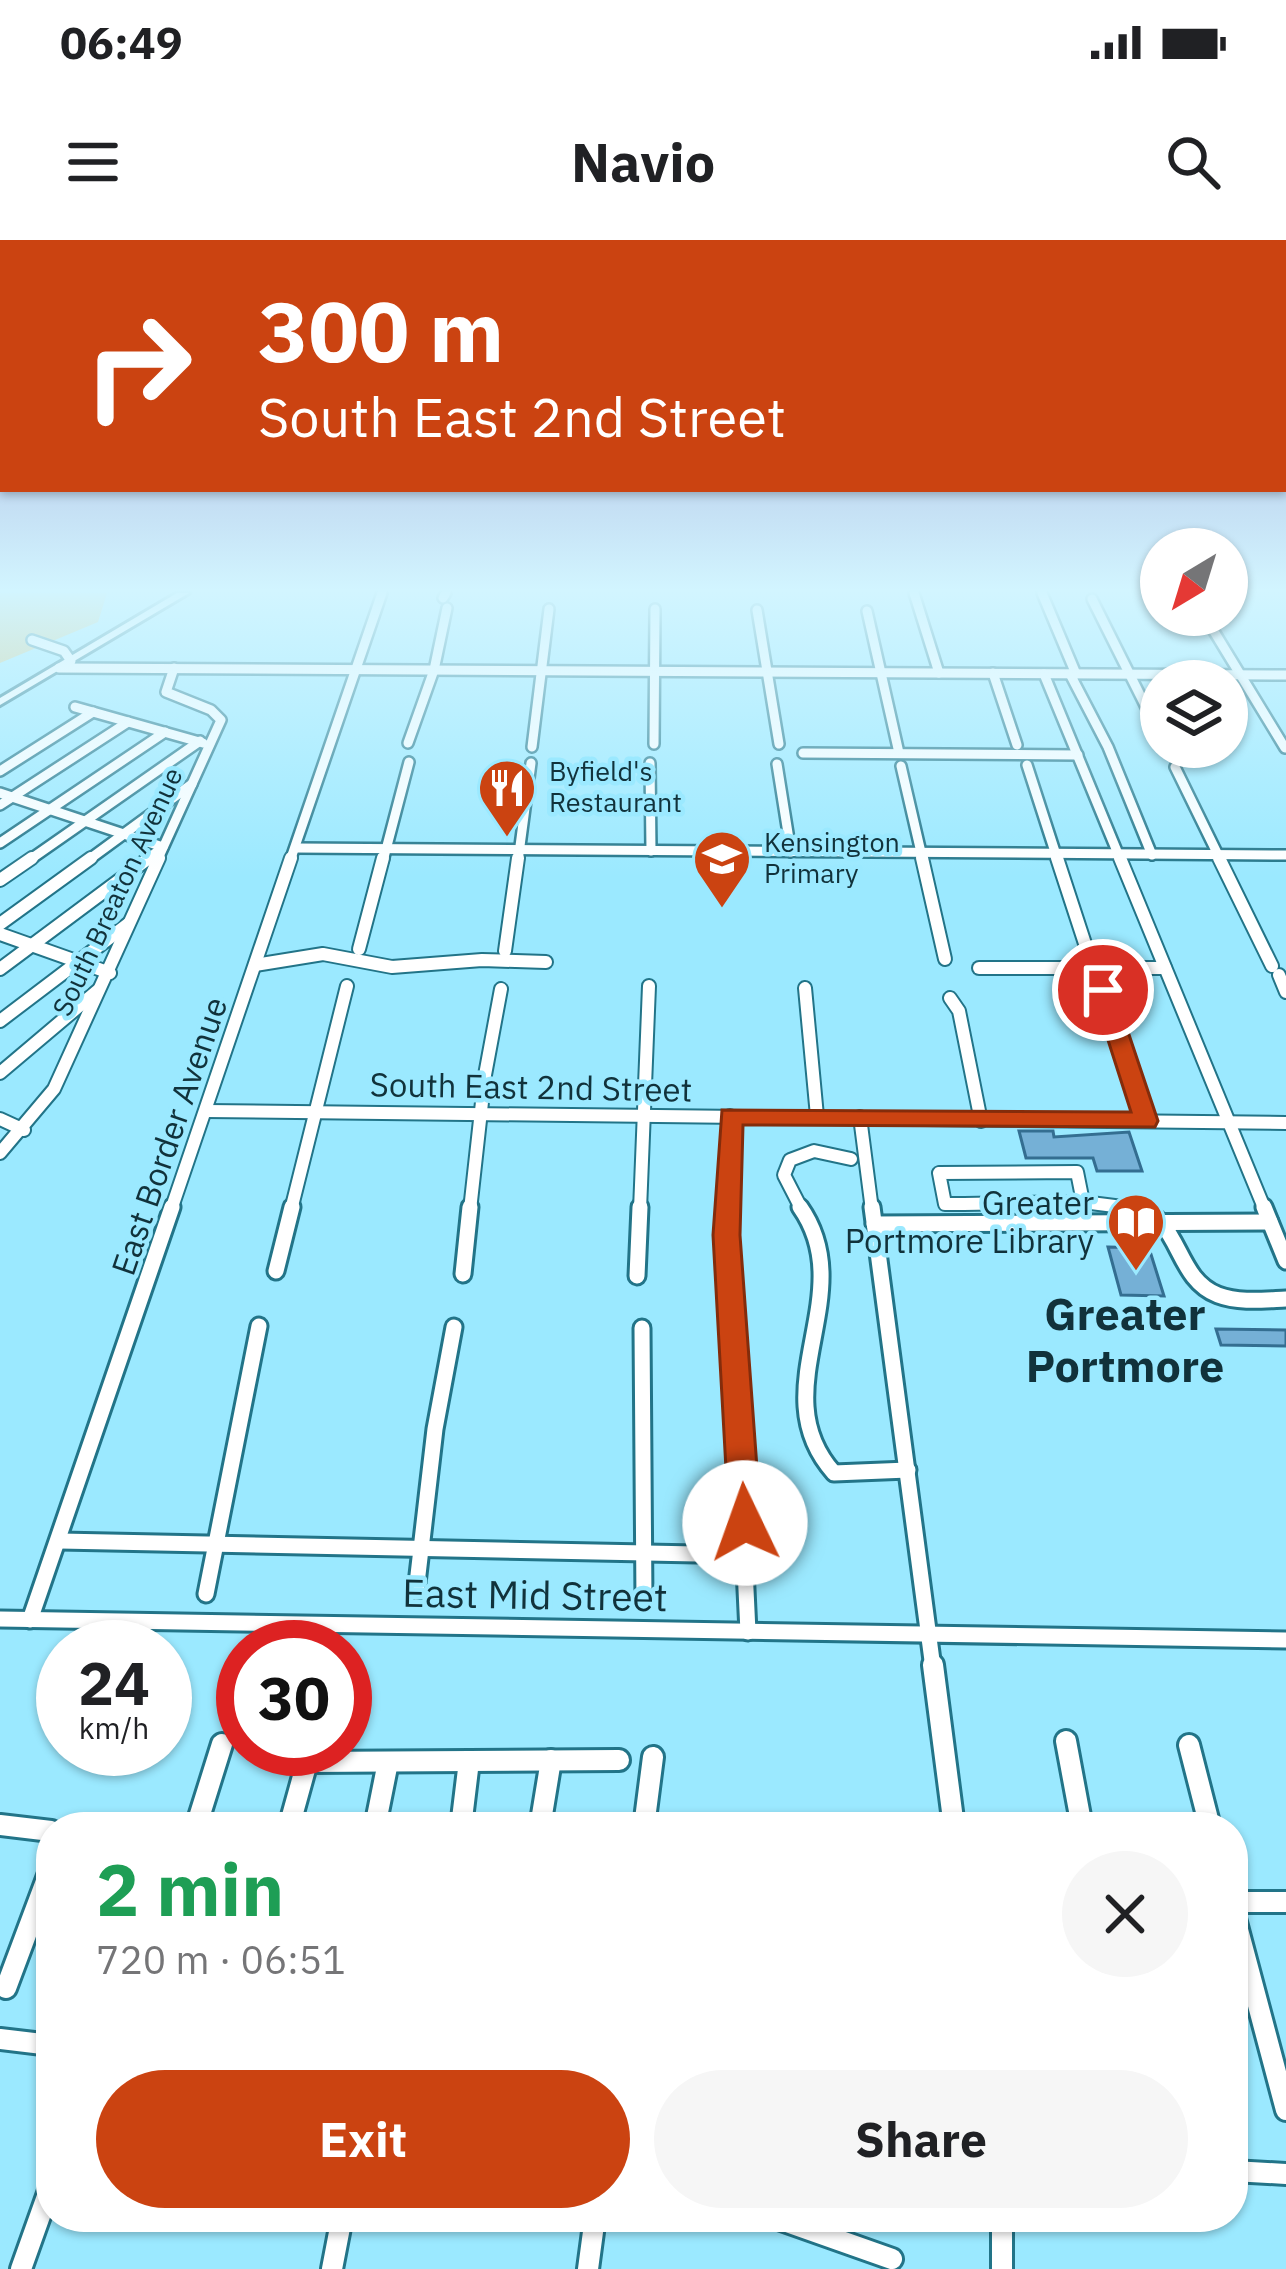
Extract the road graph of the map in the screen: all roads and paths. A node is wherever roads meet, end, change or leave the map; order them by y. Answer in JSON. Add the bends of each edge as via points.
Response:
{"nodes":[{"id":1,"x":166,"y":688,"type":"edge"},
{"id":2,"x":351,"y":688,"type":"edge"},
{"id":3,"x":428,"y":688,"type":"edge"},
{"id":4,"x":541,"y":688,"type":"edge"},
{"id":5,"x":655,"y":688,"type":"edge"},
{"id":6,"x":771,"y":688,"type":"edge"},
{"id":7,"x":883,"y":688,"type":"edge"},
{"id":8,"x":998,"y":688,"type":"edge"},
{"id":9,"x":1050,"y":688,"type":"edge"},
{"id":10,"x":1080,"y":688,"type":"edge"},
{"id":11,"x":1250,"y":688,"type":"edge"},
{"id":12,"x":75,"y":707,"type":"dead end"},
{"id":13,"x":93,"y":712,"type":"junction"},
{"id":14,"x":128,"y":722,"type":"junction"},
{"id":15,"x":164,"y":732,"type":"junction"},
{"id":16,"x":409,"y":743,"type":"dead end"},
{"id":17,"x":206,"y":744,"type":"junction"},
{"id":18,"x":654,"y":744,"type":"dead end"},
{"id":19,"x":779,"y":744,"type":"dead end"},
{"id":20,"x":1017,"y":745,"type":"dead end"},
{"id":21,"x":532,"y":748,"type":"dead end"},
{"id":22,"x":1285,"y":748,"type":"edge"},
{"id":23,"x":803,"y":753,"type":"dead end"},
{"id":24,"x":1078,"y":755,"type":"junction"},
{"id":25,"x":900,"y":760,"type":"junction"},
{"id":26,"x":410,"y":762,"type":"dead end"},
{"id":27,"x":531,"y":763,"type":"dead end"},
{"id":28,"x":650,"y":763,"type":"dead end"},
{"id":29,"x":777,"y":764,"type":"dead end"},
{"id":30,"x":1027,"y":765,"type":"dead end"},
{"id":31,"x":1175,"y":768,"type":"edge"},
{"id":32,"x":0,"y":771,"type":"edge"},
{"id":33,"x":196,"y":781,"type":"junction"},
{"id":34,"x":6,"y":795,"type":"edge"},
{"id":35,"x":0,"y":805,"type":"edge"},
{"id":36,"x":49,"y":810,"type":"junction"},
{"id":37,"x":83,"y":821,"type":"junction"},
{"id":38,"x":124,"y":835,"type":"junction"},
{"id":39,"x":0,"y":843,"type":"edge"},
{"id":40,"x":163,"y":847,"type":"junction"},
{"id":41,"x":296,"y":848,"type":"junction"},
{"id":42,"x":387,"y":848,"type":"junction"},
{"id":43,"x":518,"y":848,"type":"junction"},
{"id":44,"x":651,"y":851,"type":"junction"},
{"id":45,"x":791,"y":852,"type":"junction"},
{"id":46,"x":918,"y":852,"type":"junction"},
{"id":47,"x":1054,"y":854,"type":"junction"},
{"id":48,"x":1217,"y":854,"type":"junction"},
{"id":49,"x":1119,"y":855,"type":"junction"},
{"id":50,"x":1152,"y":855,"type":"junction"},
{"id":51,"x":1286,"y":855,"type":"edge"},
{"id":52,"x":0,"y":880,"type":"edge"},
{"id":53,"x":132,"y":921,"type":"junction"},
{"id":54,"x":0,"y":924,"type":"edge"},
{"id":55,"x":0,"y":934,"type":"edge"},
{"id":56,"x":32,"y":946,"type":"junction"},
{"id":57,"x":359,"y":949,"type":"dead end"},
{"id":58,"x":505,"y":951,"type":"dead end"},
{"id":59,"x":945,"y":959,"type":"dead end"},
{"id":60,"x":1090,"y":959,"type":"dead end"},
{"id":61,"x":76,"y":962,"type":"junction"},
{"id":62,"x":546,"y":962,"type":"dead end"},
{"id":63,"x":255,"y":965,"type":"junction"},
{"id":64,"x":979,"y":968,"type":"dead end"},
{"id":65,"x":1165,"y":968,"type":"junction"},
{"id":66,"x":0,"y":969,"type":"edge"},
{"id":67,"x":110,"y":973,"type":"junction"},
{"id":68,"x":347,"y":986,"type":"dead end"},
{"id":69,"x":649,"y":986,"type":"dead end"},
{"id":70,"x":102,"y":988,"type":"junction"},
{"id":71,"x":805,"y":988,"type":"dead end"},
{"id":72,"x":501,"y":989,"type":"dead end"},
{"id":73,"x":1103,"y":990,"type":"dead end"},
{"id":74,"x":1286,"y":992,"type":"edge"},
{"id":75,"x":950,"y":998,"type":"dead end"},
{"id":76,"x":0,"y":1021,"type":"edge"},
{"id":77,"x":0,"y":1073,"type":"edge"},
{"id":78,"x":206,"y":1111,"type":"junction"},
{"id":79,"x":316,"y":1111,"type":"junction"},
{"id":80,"x":483,"y":1113,"type":"junction"},
{"id":81,"x":646,"y":1114,"type":"junction"},
{"id":82,"x":730,"y":1116,"type":"junction"},
{"id":83,"x":818,"y":1116,"type":"junction"},
{"id":84,"x":860,"y":1117,"type":"junction"},
{"id":85,"x":0,"y":1119,"type":"edge"},
{"id":86,"x":981,"y":1121,"type":"junction"},
{"id":87,"x":1146,"y":1121,"type":"junction"},
{"id":88,"x":1231,"y":1122,"type":"junction"},
{"id":89,"x":1286,"y":1123,"type":"edge"},
{"id":90,"x":24,"y":1130,"type":"junction"},
{"id":91,"x":0,"y":1153,"type":"edge"},
{"id":92,"x":851,"y":1159,"type":"dead end"},
{"id":93,"x":945,"y":1204,"type":"junction"},
{"id":94,"x":1084,"y":1206,"type":"junction"},
{"id":95,"x":1166,"y":1222,"type":"junction"},
{"id":96,"x":1270,"y":1222,"type":"junction"},
{"id":97,"x":874,"y":1224,"type":"junction"},
{"id":98,"x":948,"y":1224,"type":"junction"},
{"id":99,"x":1286,"y":1261,"type":"edge"},
{"id":100,"x":276,"y":1271,"type":"dead end"},
{"id":101,"x":463,"y":1274,"type":"dead end"},
{"id":102,"x":637,"y":1276,"type":"dead end"},
{"id":103,"x":1286,"y":1299,"type":"edge"},
{"id":104,"x":259,"y":1326,"type":"dead end"},
{"id":105,"x":454,"y":1327,"type":"dead end"},
{"id":106,"x":642,"y":1328,"type":"dead end"},
{"id":107,"x":908,"y":1470,"type":"junction"},
{"id":108,"x":60,"y":1541,"type":"junction"},
{"id":109,"x":218,"y":1545,"type":"junction"},
{"id":110,"x":419,"y":1550,"type":"junction"},
{"id":111,"x":642,"y":1552,"type":"junction"},
{"id":112,"x":747,"y":1555,"type":"junction"},
{"id":113,"x":416,"y":1592,"type":"dead end"},
{"id":114,"x":206,"y":1594,"type":"dead end"},
{"id":115,"x":644,"y":1602,"type":"dead end"},
{"id":116,"x":0,"y":1619,"type":"edge"},
{"id":117,"x":30,"y":1620,"type":"junction"},
{"id":118,"x":748,"y":1632,"type":"junction"},
{"id":119,"x":931,"y":1636,"type":"junction"},
{"id":120,"x":1286,"y":1640,"type":"edge"},
{"id":121,"x":1066,"y":1741,"type":"dead end"},
{"id":122,"x":1189,"y":1745,"type":"dead end"},
{"id":123,"x":653,"y":1757,"type":"dead end"},
{"id":124,"x":551,"y":1760,"type":"junction"},
{"id":125,"x":619,"y":1760,"type":"dead end"},
{"id":126,"x":469,"y":1761,"type":"junction"},
{"id":127,"x":388,"y":1762,"type":"junction"},
{"id":128,"x":216,"y":1763,"type":"edge"},
{"id":129,"x":201,"y":1812,"type":"edge"},
{"id":130,"x":293,"y":1812,"type":"edge"},
{"id":131,"x":378,"y":1812,"type":"edge"},
{"id":132,"x":463,"y":1812,"type":"edge"},
{"id":133,"x":542,"y":1812,"type":"edge"},
{"id":134,"x":646,"y":1812,"type":"edge"},
{"id":135,"x":952,"y":1812,"type":"edge"},
{"id":136,"x":1079,"y":1812,"type":"edge"},
{"id":137,"x":1206,"y":1812,"type":"edge"},
{"id":138,"x":0,"y":1825,"type":"edge"},
{"id":139,"x":36,"y":1829,"type":"edge"},
{"id":140,"x":1286,"y":1902,"type":"edge"},
{"id":141,"x":1248,"y":1906,"type":"edge"},
{"id":142,"x":36,"y":1908,"type":"edge"},
{"id":143,"x":1248,"y":1964,"type":"edge"},
{"id":144,"x":6,"y":1988,"type":"dead end"},
{"id":145,"x":0,"y":2039,"type":"edge"},
{"id":146,"x":36,"y":2043,"type":"edge"},
{"id":147,"x":1286,"y":2110,"type":"edge"},
{"id":148,"x":1248,"y":2172,"type":"edge"},
{"id":149,"x":1286,"y":2174,"type":"edge"},
{"id":150,"x":36,"y":2227,"type":"edge"},
{"id":151,"x":339,"y":2232,"type":"edge"},
{"id":152,"x":593,"y":2232,"type":"edge"},
{"id":153,"x":817,"y":2232,"type":"edge"},
{"id":154,"x":1002,"y":2232,"type":"edge"},
{"id":155,"x":892,"y":2258,"type":"dead end"},
{"id":156,"x":21,"y":2269,"type":"edge"},
{"id":157,"x":332,"y":2269,"type":"edge"},
{"id":158,"x":588,"y":2269,"type":"edge"},
{"id":159,"x":1002,"y":2269,"type":"edge"}],
"edges":[{"from":1,"to":17,"type":"street","name":"South Breaton Avenue","via":[[221,720]]},
{"from":2,"to":41,"type":"street","name":"East Border Avenue"},
{"from":3,"to":16,"type":"street"},
{"from":4,"to":21,"type":"street"},
{"from":5,"to":18,"type":"street"},
{"from":6,"to":19,"type":"street"},
{"from":7,"to":25,"type":"street"},
{"from":8,"to":20,"type":"street"},
{"from":9,"to":24,"type":"street"},
{"from":10,"to":50,"type":"street"},
{"from":11,"to":22,"type":"street"},
{"from":12,"to":13,"type":"street"},
{"from":13,"to":14,"type":"street"},
{"from":13,"to":32,"type":"street"},
{"from":14,"to":15,"type":"street"},
{"from":14,"to":34,"type":"street"},
{"from":15,"to":17,"type":"street"},
{"from":15,"to":36,"type":"street"},
{"from":17,"to":33,"type":"street","name":"South Breaton Avenue"},
{"from":17,"to":37,"type":"street"},
{"from":23,"to":25,"type":"street"},
{"from":24,"to":25,"type":"street"},
{"from":24,"to":49,"type":"street"},
{"from":25,"to":46,"type":"street"},
{"from":26,"to":42,"type":"street"},
{"from":27,"to":43,"type":"street"},
{"from":28,"to":44,"type":"street"},
{"from":29,"to":45,"type":"street"},
{"from":30,"to":47,"type":"street"},
{"from":31,"to":48,"type":"street"},
{"from":33,"to":38,"type":"street"},
{"from":33,"to":40,"type":"street","name":"South Breaton Avenue"},
{"from":34,"to":35,"type":"street"},
{"from":34,"to":36,"type":"street"},
{"from":36,"to":37,"type":"street"},
{"from":36,"to":39,"type":"street"},
{"from":37,"to":38,"type":"street"},
{"from":37,"to":52,"type":"street"},
{"from":38,"to":40,"type":"street"},
{"from":38,"to":54,"type":"street"},
{"from":40,"to":53,"type":"street","name":"South Breaton Avenue"},
{"from":40,"to":56,"type":"street"},
{"from":41,"to":42,"type":"street"},
{"from":41,"to":63,"type":"street","name":"East Border Avenue"},
{"from":42,"to":43,"type":"street"},
{"from":42,"to":57,"type":"street"},
{"from":43,"to":44,"type":"street"},
{"from":43,"to":58,"type":"street"},
{"from":44,"to":45,"type":"street"},
{"from":45,"to":46,"type":"street"},
{"from":46,"to":47,"type":"street"},
{"from":46,"to":59,"type":"street"},
{"from":47,"to":49,"type":"street"},
{"from":47,"to":60,"type":"street"},
{"from":48,"to":50,"type":"street"},
{"from":48,"to":51,"type":"street"},
{"from":48,"to":74,"type":"street"},
{"from":49,"to":50,"type":"street"},
{"from":49,"to":65,"type":"street"},
{"from":53,"to":61,"type":"street"},
{"from":53,"to":67,"type":"street","name":"South Breaton Avenue"},
{"from":55,"to":56,"type":"street"},
{"from":56,"to":61,"type":"street"},
{"from":56,"to":66,"type":"street"},
{"from":61,"to":67,"type":"street"},
{"from":61,"to":76,"type":"street"},
{"from":62,"to":63,"type":"street","via":[[392,967],[323,954]]},
{"from":63,"to":78,"type":"street","name":"East Border Avenue"},
{"from":64,"to":65,"type":"street"},
{"from":65,"to":88,"type":"street"},
{"from":67,"to":70,"type":"street","name":"South Breaton Avenue"},
{"from":68,"to":79,"type":"street"},
{"from":69,"to":81,"type":"street"},
{"from":70,"to":77,"type":"street"},
{"from":70,"to":90,"type":"street","name":"South Breaton Avenue","via":[[54,1089]]},
{"from":71,"to":83,"type":"street"},
{"from":72,"to":80,"type":"street"},
{"from":73,"to":87,"type":"street"},
{"from":75,"to":86,"type":"street"},
{"from":78,"to":79,"type":"street","name":"South East 2nd Street"},
{"from":78,"to":108,"type":"street","name":"East Border Avenue"},
{"from":79,"to":80,"type":"street","name":"South East 2nd Street"},
{"from":79,"to":100,"type":"street"},
{"from":80,"to":81,"type":"street","name":"South East 2nd Street"},
{"from":80,"to":101,"type":"street"},
{"from":81,"to":82,"type":"street","name":"South East 2nd Street"},
{"from":81,"to":102,"type":"street"},
{"from":82,"to":83,"type":"street","name":"South East 2nd Street"},
{"from":82,"to":112,"type":"street","via":[[727,1235]]},
{"from":83,"to":84,"type":"street","name":"South East 2nd Street"},
{"from":84,"to":86,"type":"street","name":"South East 2nd Street"},
{"from":84,"to":97,"type":"street"},
{"from":85,"to":90,"type":"street"},
{"from":86,"to":87,"type":"street","name":"South East 2nd Street"},
{"from":87,"to":88,"type":"street","name":"South East 2nd Street"},
{"from":88,"to":89,"type":"street","name":"South East 2nd Street"},
{"from":88,"to":96,"type":"street"},
{"from":90,"to":91,"type":"street","name":"South Breaton Avenue"},
{"from":92,"to":107,"type":"street","via":[[810,1151],[783,1168],[820,1253],[807,1435],[834,1472]]},
{"from":93,"to":94,"type":"street"},
{"from":93,"to":94,"type":"street","via":[[939,1173],[1077,1172]]},
{"from":93,"to":98,"type":"street"},
{"from":94,"to":95,"type":"street","via":[[1131,1204]]},
{"from":95,"to":96,"type":"street"},
{"from":95,"to":98,"type":"street"},
{"from":95,"to":103,"type":"street","via":[[1202,1289]]},
{"from":96,"to":99,"type":"street"},
{"from":97,"to":98,"type":"street"},
{"from":97,"to":107,"type":"street"},
{"from":104,"to":109,"type":"street"},
{"from":105,"to":110,"type":"street"},
{"from":106,"to":111,"type":"street"},
{"from":107,"to":119,"type":"street"},
{"from":108,"to":109,"type":"street"},
{"from":108,"to":117,"type":"street","name":"East Border Avenue"},
{"from":109,"to":110,"type":"street"},
{"from":109,"to":114,"type":"street"},
{"from":110,"to":111,"type":"street"},
{"from":110,"to":113,"type":"street"},
{"from":111,"to":112,"type":"street"},
{"from":111,"to":115,"type":"street"},
{"from":112,"to":118,"type":"street"},
{"from":116,"to":117,"type":"street","name":"East Mid Street"},
{"from":117,"to":118,"type":"street","name":"East Mid Street"},
{"from":118,"to":119,"type":"street","name":"East Mid Street"},
{"from":119,"to":120,"type":"street","name":"East Mid Street"},
{"from":119,"to":135,"type":"street"},
{"from":121,"to":136,"type":"street"},
{"from":122,"to":137,"type":"street"},
{"from":123,"to":134,"type":"street"},
{"from":124,"to":125,"type":"street"},
{"from":124,"to":126,"type":"street"},
{"from":124,"to":133,"type":"street"},
{"from":126,"to":127,"type":"street"},
{"from":126,"to":132,"type":"street"},
{"from":127,"to":130,"type":"street","via":[[307,1762]]},
{"from":127,"to":131,"type":"street"},
{"from":128,"to":129,"type":"street"},
{"from":138,"to":139,"type":"street"},
{"from":140,"to":141,"type":"street"},
{"from":142,"to":144,"type":"street"},
{"from":143,"to":147,"type":"street"},
{"from":145,"to":146,"type":"street"},
{"from":148,"to":149,"type":"street"},
{"from":150,"to":156,"type":"street"},
{"from":151,"to":157,"type":"street"},
{"from":152,"to":158,"type":"street"},
{"from":153,"to":155,"type":"street"},
{"from":154,"to":159,"type":"street"}]}
